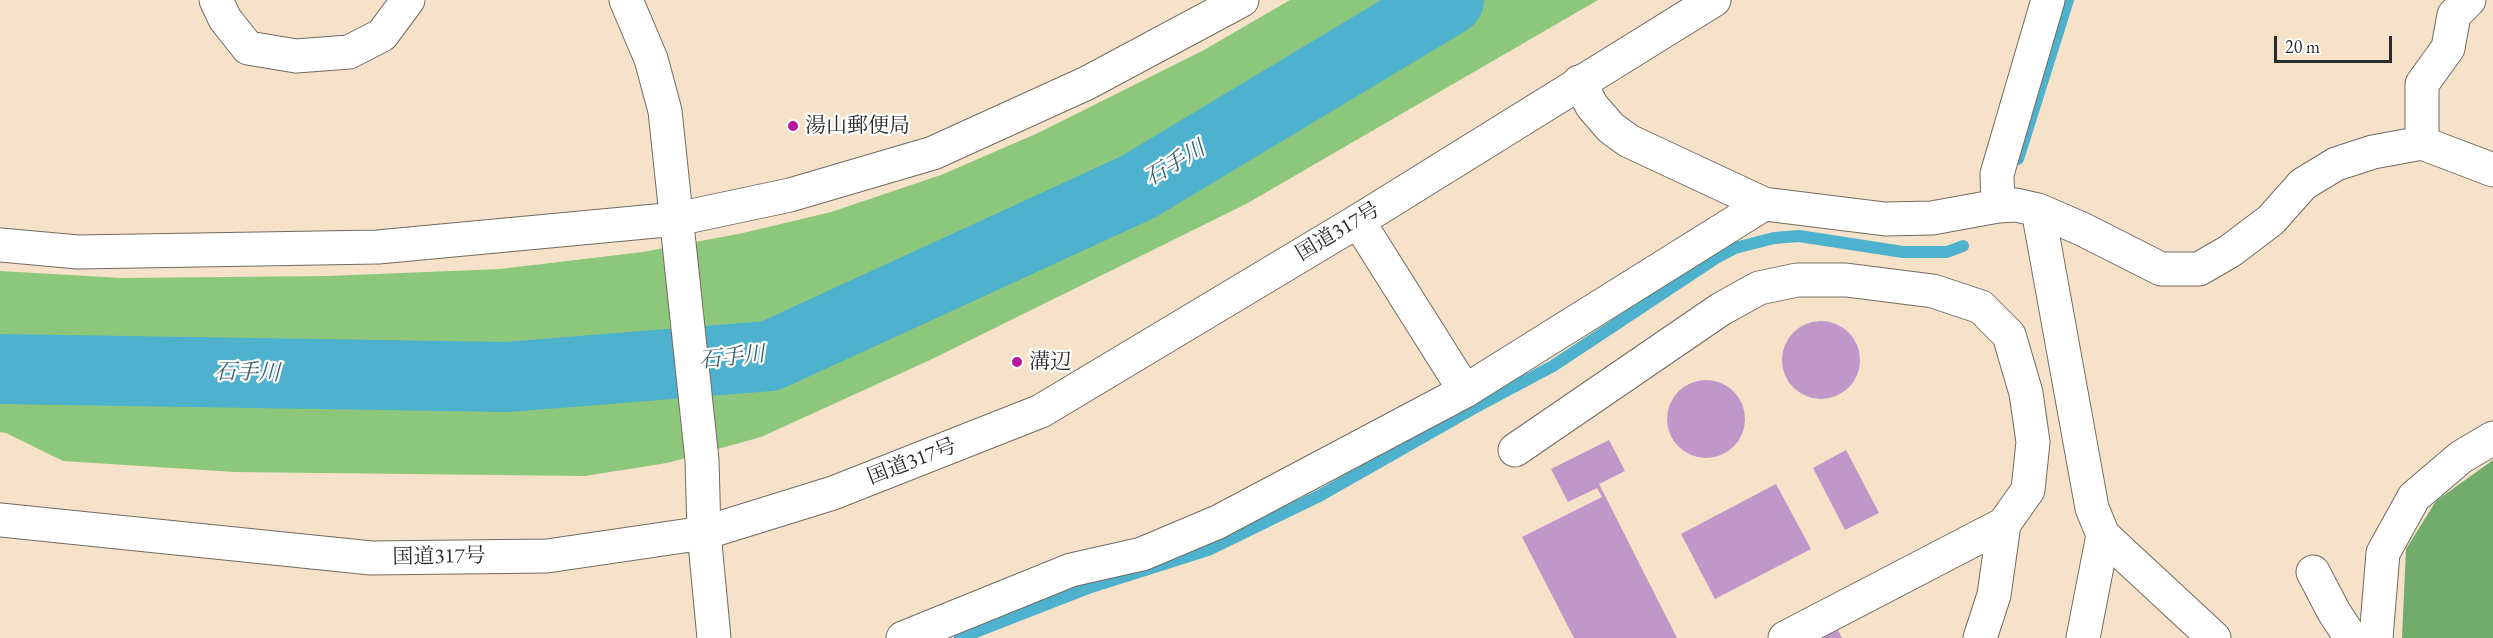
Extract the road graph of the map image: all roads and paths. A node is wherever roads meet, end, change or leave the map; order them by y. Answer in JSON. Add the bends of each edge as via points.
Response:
{"nodes":[{"id":1,"x":216,"y":0,"type":"edge"},
{"id":2,"x":408,"y":0,"type":"edge"},
{"id":3,"x":626,"y":0,"type":"edge"},
{"id":4,"x":1242,"y":0,"type":"edge"},
{"id":5,"x":1714,"y":0,"type":"edge"},
{"id":6,"x":2048,"y":0,"type":"edge"},
{"id":7,"x":2469,"y":0,"type":"edge"},
{"id":8,"x":1579,"y":82,"type":"junction"},
{"id":9,"x":2422,"y":143,"type":"junction"},
{"id":10,"x":2493,"y":170,"type":"edge"},
{"id":11,"x":1764,"y":204,"type":"junction"},
{"id":12,"x":1998,"y":206,"type":"junction"},
{"id":13,"x":2038,"y":210,"type":"junction"},
{"id":14,"x":1358,"y":221,"type":"junction"},
{"id":15,"x":677,"y":226,"type":"junction"},
{"id":16,"x":0,"y":245,"type":"edge"},
{"id":17,"x":1465,"y":391,"type":"junction"},
{"id":18,"x":2493,"y":438,"type":"edge"},
{"id":19,"x":1515,"y":450,"type":"dead end"},
{"id":20,"x":0,"y":520,"type":"edge"},
{"id":21,"x":2004,"y":524,"type":"junction"},
{"id":22,"x":704,"y":533,"type":"junction"},
{"id":23,"x":2103,"y":535,"type":"junction"},
{"id":24,"x":2313,"y":572,"type":"dead end"},
{"id":25,"x":714,"y":638,"type":"edge"},
{"id":26,"x":903,"y":638,"type":"edge"},
{"id":27,"x":1785,"y":638,"type":"edge"},
{"id":28,"x":1980,"y":638,"type":"edge"},
{"id":29,"x":2083,"y":638,"type":"edge"},
{"id":30,"x":2214,"y":638,"type":"edge"},
{"id":31,"x":2351,"y":638,"type":"edge"},
{"id":32,"x":2376,"y":638,"type":"edge"}],
"edges":[{"from":1,"to":2,"type":"main road","via":[[225,19],[248,48],[296,56],[349,52],[382,34]]},
{"from":3,"to":15,"type":"main road","via":[[651,59],[665,111]]},
{"from":4,"to":15,"type":"main road","via":[[1087,83],[933,153]]},
{"from":5,"to":8,"type":"main road","name":"国道317号"},
{"from":6,"to":12,"type":"main road","via":[[1996,174]]},
{"from":7,"to":9,"type":"main road","via":[[2454,15],[2448,48],[2422,84]]},
{"from":8,"to":11,"type":"main road","via":[[1592,106],[1629,141]]},
{"from":8,"to":14,"type":"main road","name":"国道317号"},
{"from":9,"to":10,"type":"main road"},
{"from":9,"to":13,"type":"main road","via":[[2336,164],[2303,184],[2271,220],[2199,269],[2161,269]]},
{"from":11,"to":12,"type":"main road","via":[[1885,219],[1932,218]]},
{"from":11,"to":17,"type":"main road"},
{"from":12,"to":13,"type":"main road"},
{"from":13,"to":23,"type":"main road","via":[[2092,508]]},
{"from":14,"to":17,"type":"main road"},
{"from":14,"to":22,"type":"main road","name":"国道317号","via":[[1041,411],[833,493]]},
{"from":15,"to":16,"type":"main road","via":[[378,247],[78,252]]},
{"from":15,"to":22,"type":"main road","via":[[702,460]]},
{"from":17,"to":26,"type":"main road","via":[[1218,522],[1142,554],[1071,570]]},
{"from":18,"to":32,"type":"main road","via":[[2461,457],[2414,497],[2383,553]]},
{"from":19,"to":21,"type":"main road","via":[[1721,309],[1759,288],[1797,280],[1846,280],[1933,291],[1981,307],[2009,335],[2026,393],[2033,442],[2028,490]]},
{"from":20,"to":22,"type":"main road","name":"国道317号","via":[[371,558],[547,556]]},
{"from":21,"to":27,"type":"main road"},
{"from":21,"to":28,"type":"main road","via":[[1994,595]]},
{"from":22,"to":25,"type":"main road"},
{"from":23,"to":29,"type":"main road"},
{"from":23,"to":30,"type":"main road"},
{"from":24,"to":31,"type":"main road"}]}
